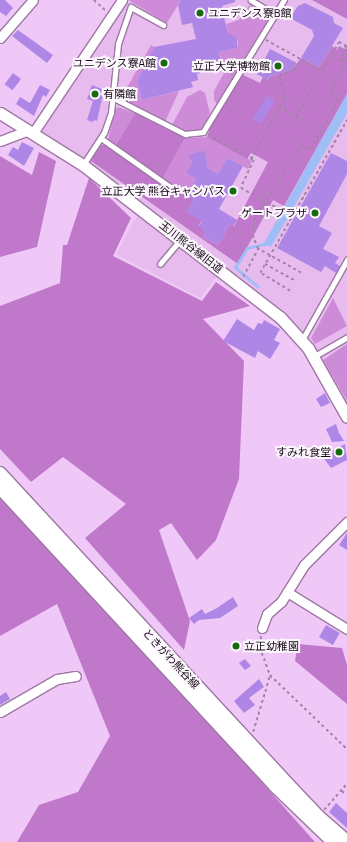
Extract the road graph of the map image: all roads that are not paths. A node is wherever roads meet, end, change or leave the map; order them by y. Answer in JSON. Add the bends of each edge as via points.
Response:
{"nodes":[{"id":1,"x":33,"y":0,"type":"edge"},
{"id":2,"x":122,"y":0,"type":"edge"},
{"id":3,"x":251,"y":0,"type":"edge"},
{"id":4,"x":284,"y":0,"type":"edge"},
{"id":5,"x":276,"y":15,"type":"junction"},
{"id":6,"x":164,"y":25,"type":"dead end"},
{"id":7,"x":0,"y":38,"type":"edge"},
{"id":8,"x":114,"y":98,"type":"junction"},
{"id":9,"x":0,"y":113,"type":"edge"},
{"id":10,"x":30,"y":131,"type":"junction"},
{"id":11,"x":101,"y":138,"type":"junction"},
{"id":12,"x":0,"y":141,"type":"edge"},
{"id":13,"x":83,"y":165,"type":"junction"},
{"id":14,"x":176,"y":191,"type":"dead end"},
{"id":15,"x":181,"y":239,"type":"junction"},
{"id":16,"x":347,"y":260,"type":"edge"},
{"id":17,"x":160,"y":264,"type":"dead end"},
{"id":18,"x":347,"y":337,"type":"edge"},
{"id":19,"x":302,"y":340,"type":"junction"},
{"id":20,"x":313,"y":357,"type":"junction"},
{"id":21,"x":347,"y":417,"type":"edge"},
{"id":22,"x":0,"y":473,"type":"edge"},
{"id":23,"x":0,"y":488,"type":"edge"},
{"id":24,"x":347,"y":522,"type":"edge"},
{"id":25,"x":287,"y":592,"type":"junction"},
{"id":26,"x":262,"y":628,"type":"road end"},
{"id":27,"x":347,"y":629,"type":"edge"},
{"id":28,"x":76,"y":676,"type":"dead end"},
{"id":29,"x":0,"y":712,"type":"edge"},
{"id":30,"x":347,"y":841,"type":"edge"},
{"id":31,"x":333,"y":842,"type":"edge"}],
"edges":[{"from":1,"to":7,"type":"street"},
{"from":2,"to":10,"type":"street"},
{"from":3,"to":5,"type":"lane"},
{"from":4,"to":5,"type":"lane"},
{"from":5,"to":8,"type":"lane","via":[[249,60],[238,72],[203,132],[190,136]]},
{"from":6,"to":8,"type":"lane","via":[[131,7],[118,44]]},
{"from":8,"to":11,"type":"lane"},
{"from":9,"to":10,"type":"street","name":"玉川熊谷線旧道"},
{"from":10,"to":12,"type":"street"},
{"from":10,"to":13,"type":"street","name":"玉川熊谷線旧道"},
{"from":11,"to":13,"type":"lane"},
{"from":11,"to":14,"type":"lane"},
{"from":13,"to":15,"type":"street","name":"玉川熊谷線旧道"},
{"from":15,"to":17,"type":"lane"},
{"from":15,"to":19,"type":"street","name":"玉川熊谷線旧道","via":[[266,306]]},
{"from":16,"to":19,"type":"lane"},
{"from":18,"to":20,"type":"lane"},
{"from":19,"to":20,"type":"street","name":"玉川熊谷線旧道"},
{"from":20,"to":21,"type":"street","name":"玉川熊谷線旧道"},
{"from":22,"to":30,"type":"main road","name":"ときがわ熊谷線","via":[[318,816]]},
{"from":23,"to":31,"type":"main road","name":"ときがわ熊谷線","via":[[276,787]]},
{"from":24,"to":25,"type":"street","via":[[304,565]]},
{"from":25,"to":26,"type":"street","via":[[281,602],[267,614]]},
{"from":25,"to":27,"type":"street"},
{"from":28,"to":29,"type":"street","via":[[57,679]]}]}
